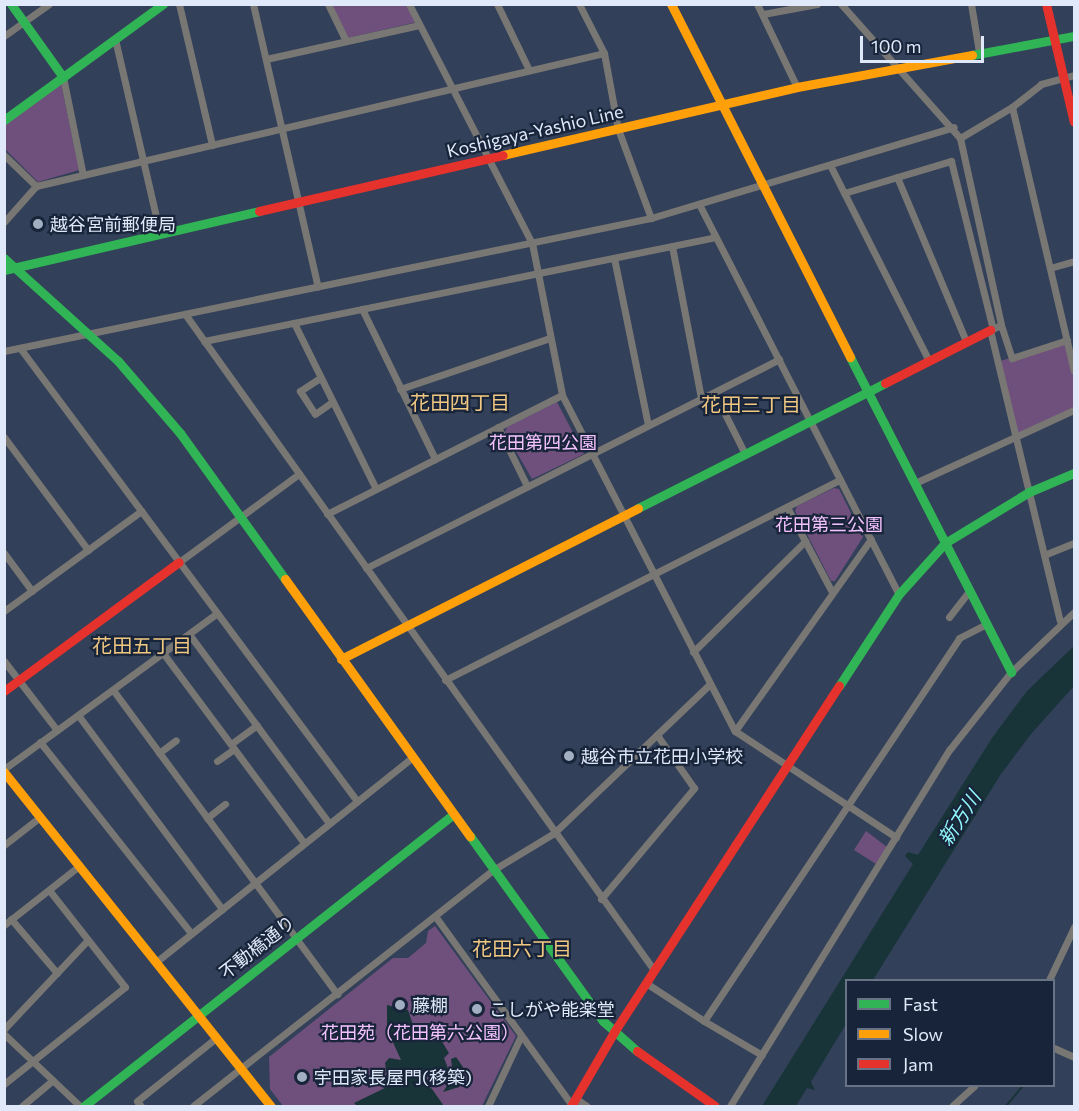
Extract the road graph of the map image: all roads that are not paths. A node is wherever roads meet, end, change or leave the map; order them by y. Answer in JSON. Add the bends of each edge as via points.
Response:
{"nodes":[{"id":1,"x":11,"y":4,"type":"edge"},
{"id":2,"x":49,"y":4,"type":"edge"},
{"id":3,"x":163,"y":4,"type":"edge"},
{"id":4,"x":179,"y":4,"type":"edge"},
{"id":5,"x":253,"y":4,"type":"edge"},
{"id":6,"x":328,"y":4,"type":"edge"},
{"id":7,"x":409,"y":4,"type":"edge"},
{"id":8,"x":497,"y":4,"type":"edge"},
{"id":9,"x":579,"y":4,"type":"edge"},
{"id":10,"x":671,"y":4,"type":"edge"},
{"id":11,"x":758,"y":4,"type":"edge"},
{"id":12,"x":817,"y":4,"type":"edge"},
{"id":13,"x":841,"y":4,"type":"edge"},
{"id":14,"x":971,"y":4,"type":"edge"},
{"id":15,"x":1046,"y":4,"type":"edge"},
{"id":16,"x":763,"y":14,"type":"junction"},
{"id":17,"x":24,"y":22,"type":"junction"},
{"id":18,"x":419,"y":25,"type":"junction"},
{"id":19,"x":4,"y":36,"type":"edge"},
{"id":20,"x":1074,"y":36,"type":"edge"},
{"id":21,"x":115,"y":39,"type":"junction"},
{"id":22,"x":1055,"y":39,"type":"junction"},
{"id":23,"x":346,"y":41,"type":"junction"},
{"id":24,"x":979,"y":52,"type":"junction"},
{"id":25,"x":604,"y":53,"type":"junction"},
{"id":26,"x":266,"y":59,"type":"junction"},
{"id":27,"x":898,"y":66,"type":"junction"},
{"id":28,"x":529,"y":70,"type":"junction"},
{"id":29,"x":1074,"y":75,"type":"edge"},
{"id":30,"x":63,"y":77,"type":"junction"},
{"id":31,"x":1063,"y":77,"type":"junction"},
{"id":32,"x":797,"y":87,"type":"junction"},
{"id":33,"x":452,"y":88,"type":"junction"},
{"id":34,"x":722,"y":105,"type":"junction"},
{"id":35,"x":1012,"y":107,"type":"junction"},
{"id":36,"x":4,"y":120,"type":"edge"},
{"id":37,"x":1074,"y":122,"type":"edge"},
{"id":38,"x":954,"y":127,"type":"junction"},
{"id":39,"x":282,"y":128,"type":"junction"},
{"id":40,"x":618,"y":129,"type":"junction"},
{"id":41,"x":960,"y":138,"type":"junction"},
{"id":42,"x":212,"y":145,"type":"junction"},
{"id":43,"x":4,"y":155,"type":"edge"},
{"id":44,"x":488,"y":158,"type":"junction"},
{"id":45,"x":144,"y":161,"type":"junction"},
{"id":46,"x":830,"y":165,"type":"junction"},
{"id":47,"x":83,"y":175,"type":"junction"},
{"id":48,"x":897,"y":177,"type":"junction"},
{"id":49,"x":763,"y":185,"type":"junction"},
{"id":50,"x":36,"y":186,"type":"junction"},
{"id":51,"x":844,"y":193,"type":"junction"},
{"id":52,"x":299,"y":202,"type":"junction"},
{"id":53,"x":699,"y":204,"type":"junction"},
{"id":54,"x":651,"y":218,"type":"junction"},
{"id":55,"x":4,"y":222,"type":"edge"},
{"id":56,"x":160,"y":234,"type":"junction"},
{"id":57,"x":716,"y":237,"type":"junction"},
{"id":58,"x":532,"y":243,"type":"junction"},
{"id":59,"x":672,"y":246,"type":"junction"},
{"id":60,"x":4,"y":258,"type":"edge"},
{"id":61,"x":614,"y":258,"type":"junction"},
{"id":62,"x":1074,"y":261,"type":"edge"},
{"id":63,"x":15,"y":268,"type":"junction"},
{"id":64,"x":1050,"y":268,"type":"junction"},
{"id":65,"x":4,"y":270,"type":"edge"},
{"id":66,"x":538,"y":273,"type":"junction"},
{"id":67,"x":318,"y":287,"type":"junction"},
{"id":68,"x":362,"y":309,"type":"junction"},
{"id":69,"x":185,"y":314,"type":"junction"},
{"id":70,"x":294,"y":323,"type":"junction"},
{"id":71,"x":1001,"y":325,"type":"junction"},
{"id":72,"x":991,"y":330,"type":"junction"},
{"id":73,"x":90,"y":334,"type":"junction"},
{"id":74,"x":550,"y":338,"type":"junction"},
{"id":75,"x":1067,"y":340,"type":"junction"},
{"id":76,"x":204,"y":341,"type":"junction"},
{"id":77,"x":966,"y":342,"type":"junction"},
{"id":78,"x":20,"y":348,"type":"junction"},
{"id":79,"x":4,"y":351,"type":"edge"},
{"id":80,"x":779,"y":359,"type":"junction"},
{"id":81,"x":928,"y":359,"type":"junction"},
{"id":82,"x":1074,"y":371,"type":"edge"},
{"id":83,"x":320,"y":378,"type":"junction"},
{"id":84,"x":400,"y":389,"type":"junction"},
{"id":85,"x":867,"y":390,"type":"junction"},
{"id":86,"x":562,"y":395,"type":"junction"},
{"id":87,"x":701,"y":398,"type":"junction"},
{"id":88,"x":332,"y":402,"type":"junction"},
{"id":89,"x":1074,"y":410,"type":"edge"},
{"id":90,"x":724,"y":412,"type":"dead end"},
{"id":91,"x":809,"y":419,"type":"junction"},
{"id":92,"x":648,"y":425,"type":"junction"},
{"id":93,"x":498,"y":427,"type":"junction"},
{"id":94,"x":4,"y":437,"type":"edge"},
{"id":95,"x":1016,"y":437,"type":"junction"},
{"id":96,"x":744,"y":452,"type":"junction"},
{"id":97,"x":592,"y":453,"type":"junction"},
{"id":98,"x":435,"y":459,"type":"junction"},
{"id":99,"x":299,"y":474,"type":"junction"},
{"id":100,"x":1074,"y":474,"type":"edge"},
{"id":101,"x":840,"y":480,"type":"junction"},
{"id":102,"x":915,"y":483,"type":"junction"},
{"id":103,"x":527,"y":486,"type":"junction"},
{"id":104,"x":376,"y":489,"type":"junction"},
{"id":105,"x":1029,"y":492,"type":"junction"},
{"id":106,"x":787,"y":507,"type":"junction"},
{"id":107,"x":141,"y":511,"type":"junction"},
{"id":108,"x":624,"y":513,"type":"junction"},
{"id":109,"x":327,"y":514,"type":"junction"},
{"id":110,"x":240,"y":517,"type":"junction"},
{"id":111,"x":871,"y":539,"type":"junction"},
{"id":112,"x":805,"y":541,"type":"junction"},
{"id":113,"x":945,"y":543,"type":"junction"},
{"id":114,"x":1074,"y":543,"type":"edge"},
{"id":115,"x":88,"y":550,"type":"junction"},
{"id":116,"x":4,"y":553,"type":"edge"},
{"id":117,"x":1044,"y":555,"type":"junction"},
{"id":118,"x":179,"y":562,"type":"junction"},
{"id":119,"x":366,"y":568,"type":"junction"},
{"id":120,"x":654,"y":574,"type":"junction"},
{"id":121,"x":831,"y":590,"type":"junction"},
{"id":122,"x":970,"y":590,"type":"junction"},
{"id":123,"x":32,"y":591,"type":"junction"},
{"id":124,"x":899,"y":594,"type":"junction"},
{"id":125,"x":4,"y":611,"type":"edge"},
{"id":126,"x":1074,"y":612,"type":"edge"},
{"id":127,"x":217,"y":613,"type":"junction"},
{"id":128,"x":949,"y":616,"type":"dead end"},
{"id":129,"x":1060,"y":621,"type":"junction"},
{"id":130,"x":405,"y":623,"type":"junction"},
{"id":131,"x":987,"y":624,"type":"junction"},
{"id":132,"x":189,"y":634,"type":"junction"},
{"id":133,"x":693,"y":652,"type":"junction"},
{"id":134,"x":163,"y":653,"type":"junction"},
{"id":135,"x":341,"y":658,"type":"junction"},
{"id":136,"x":4,"y":661,"type":"edge"},
{"id":137,"x":1011,"y":672,"type":"junction"},
{"id":138,"x":19,"y":680,"type":"junction"},
{"id":139,"x":445,"y":680,"type":"junction"},
{"id":140,"x":709,"y":685,"type":"junction"},
{"id":141,"x":112,"y":690,"type":"junction"},
{"id":142,"x":4,"y":691,"type":"edge"},
{"id":143,"x":78,"y":715,"type":"junction"},
{"id":144,"x":257,"y":725,"type":"junction"},
{"id":145,"x":57,"y":730,"type":"junction"},
{"id":146,"x":735,"y":731,"type":"junction"},
{"id":147,"x":657,"y":735,"type":"junction"},
{"id":148,"x":176,"y":740,"type":"dead end"},
{"id":149,"x":40,"y":742,"type":"junction"},
{"id":150,"x":232,"y":747,"type":"junction"},
{"id":151,"x":159,"y":753,"type":"junction"},
{"id":152,"x":412,"y":758,"type":"junction"},
{"id":153,"x":217,"y":761,"type":"dead end"},
{"id":154,"x":788,"y":766,"type":"junction"},
{"id":155,"x":4,"y":770,"type":"edge"},
{"id":156,"x":357,"y":801,"type":"junction"},
{"id":157,"x":225,"y":804,"type":"dead end"},
{"id":158,"x":848,"y":805,"type":"junction"},
{"id":159,"x":452,"y":815,"type":"junction"},
{"id":160,"x":40,"y":817,"type":"junction"},
{"id":161,"x":207,"y":818,"type":"junction"},
{"id":162,"x":329,"y":824,"type":"junction"},
{"id":163,"x":554,"y":833,"type":"junction"},
{"id":164,"x":896,"y":837,"type":"junction"},
{"id":165,"x":304,"y":843,"type":"junction"},
{"id":166,"x":4,"y":845,"type":"edge"},
{"id":167,"x":79,"y":866,"type":"junction"},
{"id":168,"x":493,"y":870,"type":"junction"},
{"id":169,"x":255,"y":882,"type":"junction"},
{"id":170,"x":49,"y":890,"type":"junction"},
{"id":171,"x":601,"y":899,"type":"junction"},
{"id":172,"x":222,"y":909,"type":"junction"},
{"id":173,"x":435,"y":916,"type":"junction"},
{"id":174,"x":11,"y":919,"type":"junction"},
{"id":175,"x":4,"y":925,"type":"edge"},
{"id":176,"x":1074,"y":927,"type":"edge"},
{"id":177,"x":191,"y":933,"type":"junction"},
{"id":178,"x":296,"y":938,"type":"junction"},
{"id":179,"x":87,"y":940,"type":"junction"},
{"id":180,"x":156,"y":962,"type":"junction"},
{"id":181,"x":654,"y":970,"type":"junction"},
{"id":182,"x":57,"y":973,"type":"junction"},
{"id":183,"x":1050,"y":979,"type":"edge"},
{"id":184,"x":646,"y":983,"type":"junction"},
{"id":185,"x":337,"y":994,"type":"junction"},
{"id":186,"x":198,"y":1016,"type":"junction"},
{"id":187,"x":704,"y":1020,"type":"junction"},
{"id":188,"x":4,"y":1029,"type":"edge"},
{"id":189,"x":614,"y":1032,"type":"junction"},
{"id":190,"x":4,"y":1034,"type":"edge"},
{"id":191,"x":521,"y":1036,"type":"junction"},
{"id":192,"x":216,"y":1038,"type":"junction"},
{"id":193,"x":1055,"y":1049,"type":"edge"},
{"id":194,"x":762,"y":1055,"type":"junction"},
{"id":195,"x":1074,"y":1058,"type":"edge"},
{"id":196,"x":33,"y":1061,"type":"junction"},
{"id":197,"x":241,"y":1069,"type":"junction"},
{"id":198,"x":53,"y":1080,"type":"junction"},
{"id":199,"x":4,"y":1084,"type":"edge"},
{"id":200,"x":973,"y":1087,"type":"edge"},
{"id":201,"x":572,"y":1103,"type":"edge"},
{"id":202,"x":21,"y":1107,"type":"edge"},
{"id":203,"x":82,"y":1107,"type":"edge"},
{"id":204,"x":141,"y":1107,"type":"edge"},
{"id":205,"x":193,"y":1107,"type":"edge"},
{"id":206,"x":271,"y":1107,"type":"edge"},
{"id":207,"x":488,"y":1107,"type":"edge"},
{"id":208,"x":587,"y":1107,"type":"edge"},
{"id":209,"x":715,"y":1107,"type":"edge"},
{"id":210,"x":730,"y":1107,"type":"edge"},
{"id":211,"x":952,"y":1107,"type":"edge"}],
"edges":[{"from":1,"to":17,"type":"street"},
{"from":2,"to":17,"type":"street"},
{"from":3,"to":21,"type":"street"},
{"from":4,"to":42,"type":"street"},
{"from":5,"to":26,"type":"street"},
{"from":6,"to":23,"type":"street"},
{"from":7,"to":18,"type":"street"},
{"from":8,"to":28,"type":"street"},
{"from":9,"to":25,"type":"street"},
{"from":10,"to":34,"type":"street"},
{"from":11,"to":16,"type":"street"},
{"from":12,"to":16,"type":"street"},
{"from":13,"to":27,"type":"street"},
{"from":14,"to":24,"type":"street"},
{"from":15,"to":22,"type":"street"},
{"from":16,"to":32,"type":"street"},
{"from":17,"to":19,"type":"street"},
{"from":17,"to":30,"type":"street"},
{"from":18,"to":23,"type":"street"},
{"from":18,"to":33,"type":"street"},
{"from":20,"to":22,"type":"street","name":"Koshigaya-Yashio Line"},
{"from":21,"to":30,"type":"street"},
{"from":21,"to":45,"type":"street"},
{"from":22,"to":24,"type":"street","name":"Koshigaya-Yashio Line"},
{"from":22,"to":31,"type":"street"},
{"from":23,"to":26,"type":"street"},
{"from":24,"to":27,"type":"street","name":"Koshigaya-Yashio Line"},
{"from":25,"to":28,"type":"street"},
{"from":25,"to":40,"type":"street"},
{"from":26,"to":39,"type":"street"},
{"from":27,"to":32,"type":"street","name":"Koshigaya-Yashio Line"},
{"from":27,"to":38,"type":"street"},
{"from":28,"to":33,"type":"street"},
{"from":29,"to":31,"type":"street"},
{"from":30,"to":36,"type":"street"},
{"from":30,"to":47,"type":"street"},
{"from":31,"to":35,"type":"street","via":[[1041,84]]},
{"from":31,"to":37,"type":"street"},
{"from":32,"to":34,"type":"street","name":"Koshigaya-Yashio Line"},
{"from":33,"to":39,"type":"street"},
{"from":33,"to":44,"type":"street"},
{"from":34,"to":40,"type":"street","name":"Koshigaya-Yashio Line"},
{"from":34,"to":49,"type":"street"},
{"from":35,"to":41,"type":"street"},
{"from":35,"to":64,"type":"street"},
{"from":38,"to":41,"type":"street"},
{"from":38,"to":46,"type":"street"},
{"from":39,"to":42,"type":"street"},
{"from":39,"to":52,"type":"street"},
{"from":40,"to":44,"type":"street","name":"Koshigaya-Yashio Line"},
{"from":40,"to":54,"type":"street"},
{"from":41,"to":71,"type":"street"},
{"from":42,"to":45,"type":"street"},
{"from":43,"to":50,"type":"street"},
{"from":44,"to":52,"type":"street","name":"Koshigaya-Yashio Line"},
{"from":44,"to":58,"type":"street"},
{"from":45,"to":47,"type":"street"},
{"from":45,"to":56,"type":"street"},
{"from":46,"to":49,"type":"street"},
{"from":46,"to":51,"type":"street"},
{"from":47,"to":50,"type":"street"},
{"from":48,"to":51,"type":"street"},
{"from":48,"to":72,"type":"street","via":[[951,161]]},
{"from":48,"to":77,"type":"street"},
{"from":49,"to":53,"type":"street"},
{"from":49,"to":85,"type":"street"},
{"from":50,"to":55,"type":"street"},
{"from":51,"to":81,"type":"street"},
{"from":52,"to":56,"type":"street","name":"Koshigaya-Yashio Line"},
{"from":52,"to":67,"type":"street"},
{"from":53,"to":54,"type":"street"},
{"from":53,"to":57,"type":"street"},
{"from":54,"to":58,"type":"street"},
{"from":56,"to":63,"type":"street","name":"Koshigaya-Yashio Line"},
{"from":57,"to":59,"type":"street"},
{"from":57,"to":80,"type":"street"},
{"from":58,"to":66,"type":"street"},
{"from":58,"to":67,"type":"street"},
{"from":59,"to":61,"type":"street"},
{"from":59,"to":87,"type":"street"},
{"from":60,"to":63,"type":"street"},
{"from":61,"to":66,"type":"street"},
{"from":61,"to":92,"type":"street"},
{"from":62,"to":64,"type":"street"},
{"from":63,"to":65,"type":"street","name":"Koshigaya-Yashio Line"},
{"from":63,"to":73,"type":"street"},
{"from":64,"to":75,"type":"street"},
{"from":66,"to":68,"type":"street"},
{"from":66,"to":74,"type":"street"},
{"from":67,"to":69,"type":"street"},
{"from":68,"to":70,"type":"street"},
{"from":68,"to":84,"type":"street"},
{"from":69,"to":73,"type":"street"},
{"from":69,"to":76,"type":"street"},
{"from":70,"to":76,"type":"street"},
{"from":70,"to":83,"type":"street"},
{"from":71,"to":72,"type":"street"},
{"from":71,"to":75,"type":"street","via":[[1012,358]]},
{"from":72,"to":77,"type":"street"},
{"from":72,"to":95,"type":"street"},
{"from":73,"to":78,"type":"street"},
{"from":73,"to":110,"type":"street","via":[[158,406]]},
{"from":74,"to":84,"type":"street"},
{"from":74,"to":86,"type":"street"},
{"from":75,"to":82,"type":"street"},
{"from":76,"to":99,"type":"street"},
{"from":77,"to":81,"type":"street"},
{"from":78,"to":79,"type":"street"},
{"from":78,"to":107,"type":"street"},
{"from":80,"to":87,"type":"street"},
{"from":80,"to":91,"type":"street"},
{"from":81,"to":85,"type":"street"},
{"from":83,"to":88,"type":"street"},
{"from":83,"to":88,"type":"street","via":[[300,391],[315,414]]},
{"from":84,"to":98,"type":"street"},
{"from":85,"to":91,"type":"street"},
{"from":85,"to":102,"type":"street"},
{"from":86,"to":93,"type":"street"},
{"from":86,"to":97,"type":"street"},
{"from":87,"to":92,"type":"street"},
{"from":88,"to":104,"type":"street"},
{"from":89,"to":95,"type":"street"},
{"from":90,"to":96,"type":"street"},
{"from":91,"to":96,"type":"street"},
{"from":91,"to":101,"type":"street"},
{"from":92,"to":97,"type":"street"},
{"from":93,"to":98,"type":"street"},
{"from":93,"to":103,"type":"street"},
{"from":94,"to":115,"type":"street"},
{"from":95,"to":102,"type":"street"},
{"from":95,"to":105,"type":"street"},
{"from":96,"to":108,"type":"street"},
{"from":97,"to":103,"type":"street"},
{"from":97,"to":108,"type":"street"},
{"from":98,"to":104,"type":"street"},
{"from":99,"to":109,"type":"street"},
{"from":99,"to":110,"type":"street"},
{"from":100,"to":105,"type":"street"},
{"from":101,"to":106,"type":"street"},
{"from":101,"to":111,"type":"street"},
{"from":102,"to":113,"type":"street"},
{"from":103,"to":119,"type":"street"},
{"from":104,"to":109,"type":"street"},
{"from":105,"to":113,"type":"street"},
{"from":105,"to":117,"type":"street"},
{"from":106,"to":112,"type":"street"},
{"from":106,"to":120,"type":"street"},
{"from":107,"to":115,"type":"street"},
{"from":107,"to":118,"type":"street"},
{"from":108,"to":120,"type":"street"},
{"from":108,"to":130,"type":"street"},
{"from":109,"to":119,"type":"street"},
{"from":110,"to":118,"type":"street"},
{"from":110,"to":135,"type":"street"},
{"from":111,"to":121,"type":"street"},
{"from":111,"to":124,"type":"street"},
{"from":112,"to":121,"type":"street"},
{"from":112,"to":133,"type":"street"},
{"from":113,"to":122,"type":"street"},
{"from":113,"to":124,"type":"street"},
{"from":114,"to":117,"type":"street"},
{"from":115,"to":123,"type":"street"},
{"from":116,"to":123,"type":"street"},
{"from":117,"to":129,"type":"street"},
{"from":118,"to":127,"type":"street"},
{"from":118,"to":138,"type":"street"},
{"from":119,"to":130,"type":"street"},
{"from":120,"to":133,"type":"street"},
{"from":120,"to":139,"type":"street"},
{"from":121,"to":146,"type":"street"},
{"from":122,"to":128,"type":"street"},
{"from":122,"to":131,"type":"street"},
{"from":123,"to":125,"type":"street"},
{"from":124,"to":154,"type":"street"},
{"from":126,"to":129,"type":"street"},
{"from":127,"to":132,"type":"street"},
{"from":127,"to":156,"type":"street"},
{"from":129,"to":137,"type":"street"},
{"from":130,"to":135,"type":"street"},
{"from":130,"to":139,"type":"street"},
{"from":131,"to":137,"type":"street"},
{"from":131,"to":158,"type":"street","via":[[960,638]]},
{"from":132,"to":134,"type":"street"},
{"from":132,"to":144,"type":"street"},
{"from":133,"to":140,"type":"street"},
{"from":134,"to":141,"type":"street"},
{"from":134,"to":150,"type":"street"},
{"from":135,"to":152,"type":"street"},
{"from":136,"to":138,"type":"street"},
{"from":137,"to":164,"type":"street","via":[[950,749]]},
{"from":138,"to":142,"type":"street"},
{"from":138,"to":145,"type":"street"},
{"from":139,"to":163,"type":"street"},
{"from":140,"to":146,"type":"street"},
{"from":140,"to":147,"type":"street"},
{"from":141,"to":143,"type":"street"},
{"from":141,"to":151,"type":"street"},
{"from":143,"to":145,"type":"street"},
{"from":143,"to":172,"type":"street"},
{"from":144,"to":150,"type":"street"},
{"from":144,"to":162,"type":"street"},
{"from":145,"to":149,"type":"street"},
{"from":146,"to":154,"type":"street"},
{"from":147,"to":163,"type":"street"},
{"from":147,"to":171,"type":"street","via":[[694,788]]},
{"from":148,"to":151,"type":"street"},
{"from":149,"to":155,"type":"street"},
{"from":149,"to":177,"type":"street"},
{"from":150,"to":153,"type":"street"},
{"from":150,"to":165,"type":"street"},
{"from":151,"to":161,"type":"street"},
{"from":152,"to":156,"type":"street"},
{"from":152,"to":159,"type":"street"},
{"from":154,"to":158,"type":"street"},
{"from":154,"to":181,"type":"street"},
{"from":155,"to":160,"type":"street"},
{"from":156,"to":162,"type":"street"},
{"from":157,"to":161,"type":"street"},
{"from":158,"to":164,"type":"street"},
{"from":158,"to":187,"type":"street"},
{"from":159,"to":168,"type":"street"},
{"from":159,"to":178,"type":"street","name":"不動橋通り"},
{"from":160,"to":166,"type":"street"},
{"from":160,"to":167,"type":"street"},
{"from":161,"to":169,"type":"street"},
{"from":162,"to":165,"type":"street"},
{"from":163,"to":168,"type":"street"},
{"from":163,"to":171,"type":"street"},
{"from":164,"to":194,"type":"street"},
{"from":165,"to":169,"type":"street"},
{"from":167,"to":170,"type":"street"},
{"from":167,"to":180,"type":"street"},
{"from":168,"to":173,"type":"street"},
{"from":168,"to":189,"type":"street","via":[[586,1000]]},
{"from":169,"to":172,"type":"street"},
{"from":169,"to":178,"type":"street"},
{"from":170,"to":174,"type":"street"},
{"from":170,"to":179,"type":"street"},
{"from":171,"to":181,"type":"street"},
{"from":172,"to":177,"type":"street"},
{"from":173,"to":185,"type":"street"},
{"from":173,"to":191,"type":"street"},
{"from":174,"to":175,"type":"street"},
{"from":174,"to":182,"type":"street"},
{"from":176,"to":183,"type":"street"},
{"from":177,"to":180,"type":"street"},
{"from":178,"to":185,"type":"street"},
{"from":178,"to":186,"type":"street","name":"不動橋通り"},
{"from":179,"to":182,"type":"street"},
{"from":179,"to":196,"type":"street","via":[[125,987]]},
{"from":180,"to":186,"type":"street"},
{"from":181,"to":184,"type":"street"},
{"from":182,"to":188,"type":"street"},
{"from":184,"to":187,"type":"street"},
{"from":184,"to":189,"type":"street"},
{"from":185,"to":197,"type":"street"},
{"from":186,"to":192,"type":"street"},
{"from":186,"to":203,"type":"street","name":"不動橋通り"},
{"from":187,"to":194,"type":"street"},
{"from":189,"to":201,"type":"street"},
{"from":189,"to":209,"type":"street"},
{"from":190,"to":196,"type":"street"},
{"from":191,"to":201,"type":"street"},
{"from":191,"to":207,"type":"street"},
{"from":192,"to":197,"type":"street"},
{"from":192,"to":204,"type":"street","via":[[136,1101]]},
{"from":193,"to":195,"type":"street"},
{"from":194,"to":210,"type":"street"},
{"from":196,"to":198,"type":"street"},
{"from":196,"to":199,"type":"street"},
{"from":197,"to":205,"type":"street"},
{"from":197,"to":206,"type":"street"},
{"from":198,"to":202,"type":"street"},
{"from":198,"to":203,"type":"street"},
{"from":200,"to":211,"type":"street"},
{"from":201,"to":208,"type":"street"}]}
